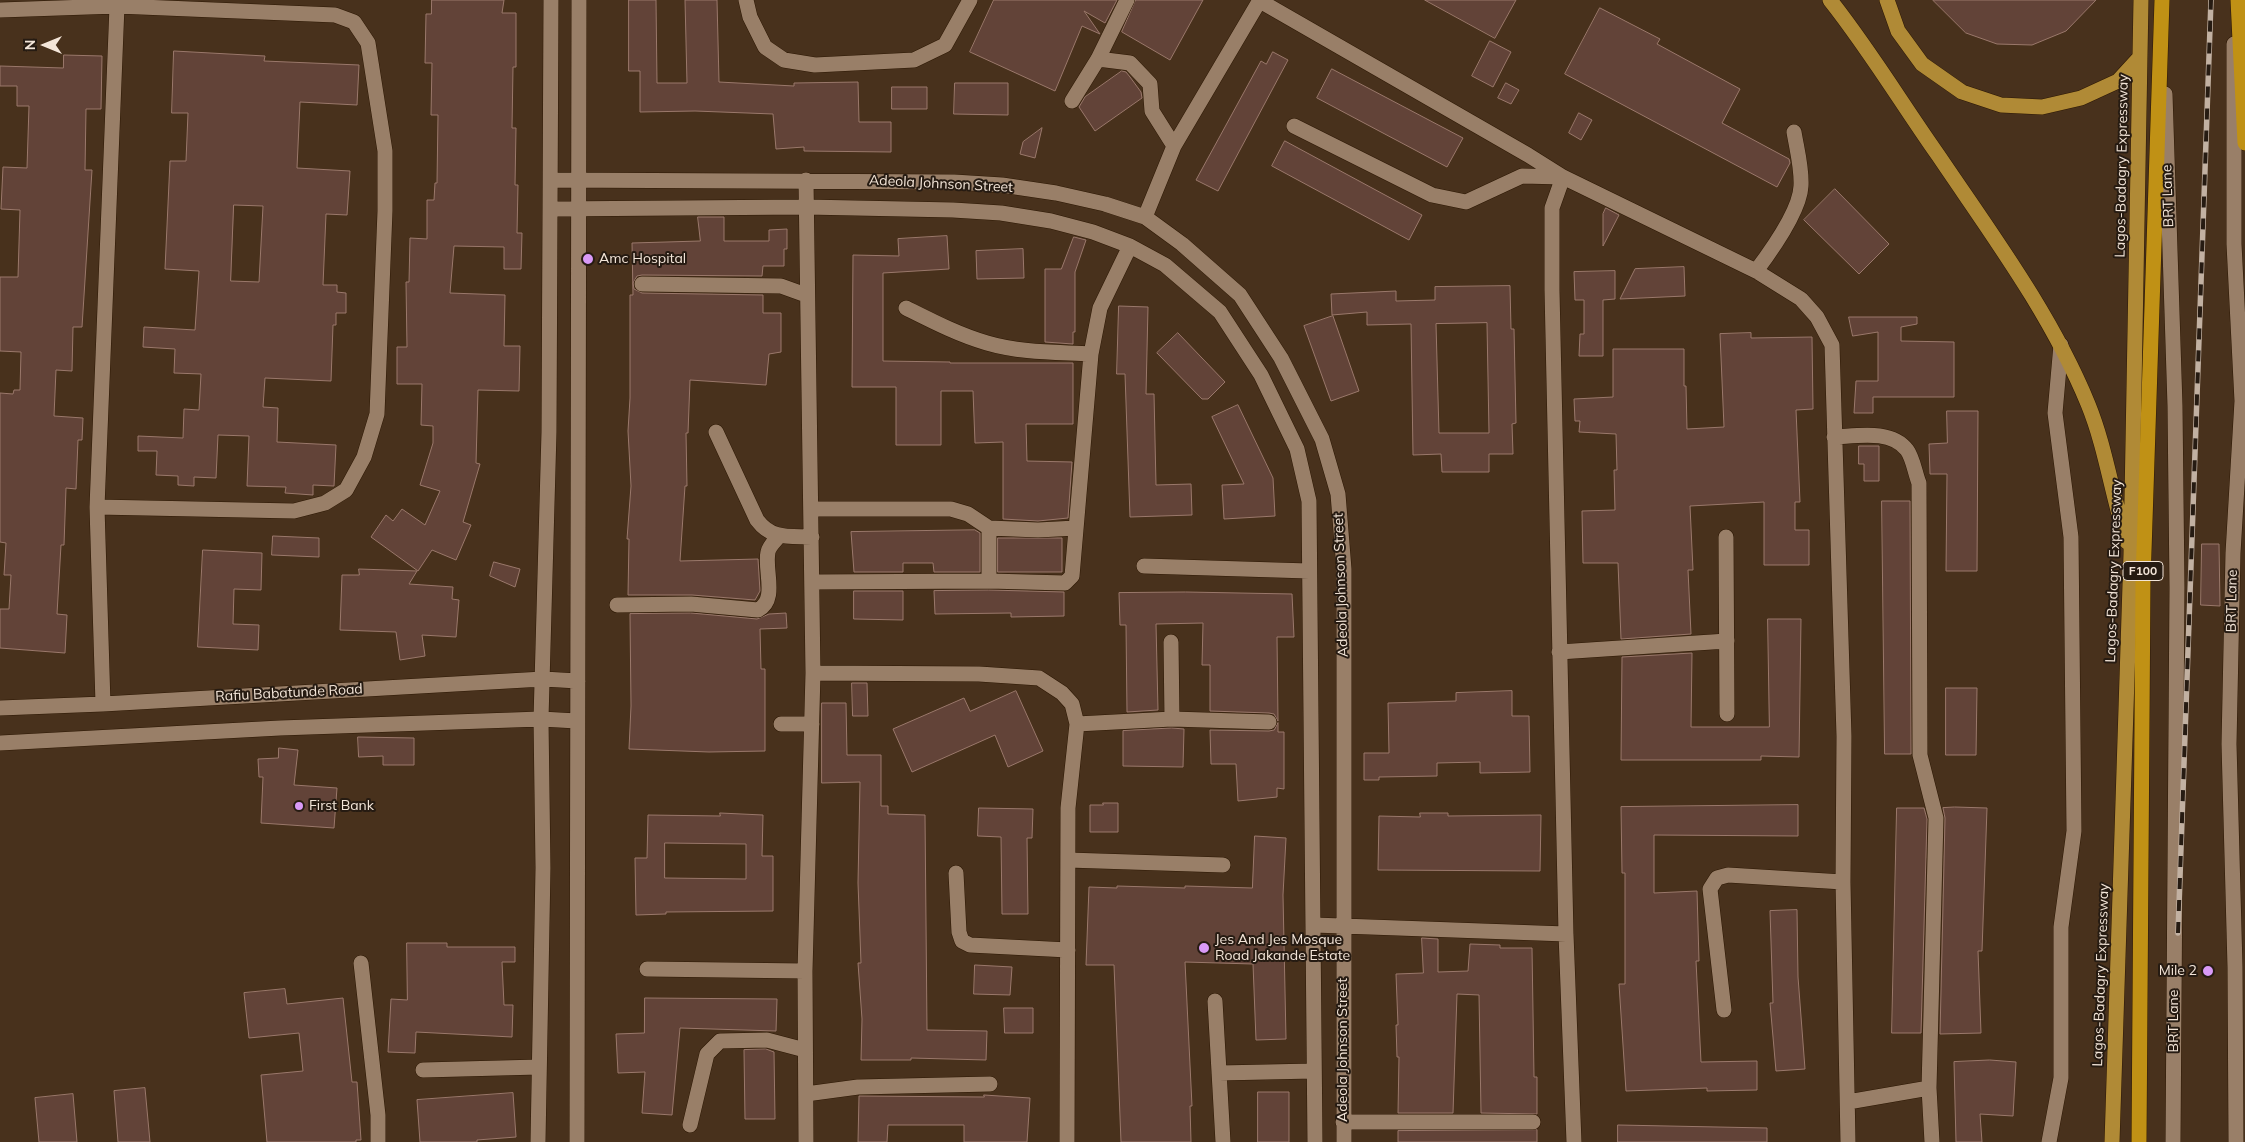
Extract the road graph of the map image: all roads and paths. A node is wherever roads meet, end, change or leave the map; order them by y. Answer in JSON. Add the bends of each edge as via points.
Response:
{"nodes":[{"id":1,"x":551,"y":0,"type":"edge"},
{"id":2,"x":578,"y":0,"type":"edge"},
{"id":3,"x":746,"y":0,"type":"edge"},
{"id":4,"x":970,"y":0,"type":"edge"},
{"id":5,"x":1127,"y":0,"type":"edge"},
{"id":6,"x":1830,"y":0,"type":"edge"},
{"id":7,"x":1887,"y":0,"type":"edge"},
{"id":8,"x":2141,"y":0,"type":"edge"},
{"id":9,"x":2162,"y":0,"type":"edge"},
{"id":10,"x":2234,"y":0,"type":"edge"},
{"id":11,"x":2238,"y":0,"type":"edge"},
{"id":12,"x":1260,"y":1,"type":"edge"},
{"id":13,"x":117,"y":6,"type":"junction"},
{"id":14,"x":0,"y":10,"type":"edge"},
{"id":15,"x":2140,"y":57,"type":"junction"},
{"id":16,"x":1098,"y":60,"type":"junction"},
{"id":17,"x":1072,"y":101,"type":"dead end"},
{"id":18,"x":1294,"y":126,"type":"dead end"},
{"id":19,"x":1794,"y":132,"type":"dead end"},
{"id":20,"x":2245,"y":143,"type":"edge"},
{"id":21,"x":1174,"y":146,"type":"junction"},
{"id":22,"x":1563,"y":177,"type":"junction"},
{"id":23,"x":551,"y":180,"type":"junction"},
{"id":24,"x":579,"y":180,"type":"junction"},
{"id":25,"x":806,"y":180,"type":"junction"},
{"id":26,"x":806,"y":208,"type":"junction"},
{"id":27,"x":550,"y":209,"type":"junction"},
{"id":28,"x":578,"y":209,"type":"junction"},
{"id":29,"x":1145,"y":217,"type":"junction"},
{"id":30,"x":1130,"y":246,"type":"junction"},
{"id":31,"x":1756,"y":271,"type":"junction"},
{"id":32,"x":642,"y":284,"type":"dead end"},
{"id":33,"x":806,"y":295,"type":"junction"},
{"id":34,"x":906,"y":308,"type":"dead end"},
{"id":35,"x":2062,"y":345,"type":"junction"},
{"id":36,"x":1091,"y":354,"type":"junction"},
{"id":37,"x":716,"y":432,"type":"dead end"},
{"id":38,"x":1834,"y":436,"type":"junction"},
{"id":39,"x":97,"y":507,"type":"junction"},
{"id":40,"x":812,"y":509,"type":"junction"},
{"id":41,"x":989,"y":528,"type":"junction"},
{"id":42,"x":1076,"y":528,"type":"junction"},
{"id":43,"x":779,"y":536,"type":"junction"},
{"id":44,"x":812,"y":537,"type":"junction"},
{"id":45,"x":1726,"y":537,"type":"dead end"},
{"id":46,"x":2131,"y":554,"type":"junction"},
{"id":47,"x":1144,"y":566,"type":"dead end"},
{"id":48,"x":1309,"y":571,"type":"junction"},
{"id":49,"x":989,"y":581,"type":"junction"},
{"id":50,"x":812,"y":582,"type":"junction"},
{"id":51,"x":617,"y":605,"type":"dead end"},
{"id":52,"x":1727,"y":641,"type":"junction"},
{"id":53,"x":1171,"y":642,"type":"dead end"},
{"id":54,"x":1559,"y":652,"type":"junction"},
{"id":55,"x":813,"y":673,"type":"junction"},
{"id":56,"x":544,"y":679,"type":"junction"},
{"id":57,"x":578,"y":681,"type":"junction"},
{"id":58,"x":102,"y":704,"type":"junction"},
{"id":59,"x":0,"y":708,"type":"edge"},
{"id":60,"x":1727,"y":714,"type":"dead end"},
{"id":61,"x":541,"y":719,"type":"junction"},
{"id":62,"x":1172,"y":719,"type":"junction"},
{"id":63,"x":577,"y":721,"type":"junction"},
{"id":64,"x":1269,"y":722,"type":"dead end"},
{"id":65,"x":781,"y":724,"type":"dead end"},
{"id":66,"x":812,"y":724,"type":"junction"},
{"id":67,"x":1077,"y":724,"type":"junction"},
{"id":68,"x":0,"y":743,"type":"edge"},
{"id":69,"x":1068,"y":860,"type":"junction"},
{"id":70,"x":1223,"y":865,"type":"dead end"},
{"id":71,"x":956,"y":873,"type":"dead end"},
{"id":72,"x":1844,"y":882,"type":"junction"},
{"id":73,"x":1314,"y":925,"type":"junction"},
{"id":74,"x":1343,"y":925,"type":"junction"},
{"id":75,"x":1566,"y":934,"type":"junction"},
{"id":76,"x":1068,"y":950,"type":"junction"},
{"id":77,"x":361,"y":963,"type":"dead end"},
{"id":78,"x":647,"y":969,"type":"dead end"},
{"id":79,"x":805,"y":971,"type":"junction"},
{"id":80,"x":1215,"y":1001,"type":"dead end"},
{"id":81,"x":1724,"y":1010,"type":"dead end"},
{"id":82,"x":805,"y":1050,"type":"junction"},
{"id":83,"x":539,"y":1067,"type":"junction"},
{"id":84,"x":423,"y":1070,"type":"dead end"},
{"id":85,"x":1314,"y":1071,"type":"junction"},
{"id":86,"x":1219,"y":1073,"type":"junction"},
{"id":87,"x":990,"y":1084,"type":"dead end"},
{"id":88,"x":1929,"y":1088,"type":"junction"},
{"id":89,"x":806,"y":1094,"type":"junction"},
{"id":90,"x":1848,"y":1102,"type":"junction"},
{"id":91,"x":1344,"y":1122,"type":"junction"},
{"id":92,"x":1534,"y":1122,"type":"dead end"},
{"id":93,"x":690,"y":1125,"type":"dead end"},
{"id":94,"x":378,"y":1142,"type":"edge"},
{"id":95,"x":538,"y":1142,"type":"edge"},
{"id":96,"x":577,"y":1142,"type":"edge"},
{"id":97,"x":806,"y":1142,"type":"edge"},
{"id":98,"x":1067,"y":1142,"type":"edge"},
{"id":99,"x":1223,"y":1142,"type":"edge"},
{"id":100,"x":1316,"y":1142,"type":"edge"},
{"id":101,"x":1344,"y":1142,"type":"edge"},
{"id":102,"x":1574,"y":1142,"type":"edge"},
{"id":103,"x":1848,"y":1142,"type":"edge"},
{"id":104,"x":1932,"y":1142,"type":"edge"},
{"id":105,"x":2049,"y":1142,"type":"edge"},
{"id":106,"x":2112,"y":1142,"type":"edge"},
{"id":107,"x":2138,"y":1142,"type":"edge"},
{"id":108,"x":2173,"y":1142,"type":"edge"},
{"id":109,"x":2236,"y":1142,"type":"edge"}],
"edges":[{"from":1,"to":23,"type":"street"},
{"from":2,"to":24,"type":"street"},
{"from":3,"to":4,"type":"street","via":[[765,47],[784,60],[815,65],[914,60],[944,46]]},
{"from":5,"to":16,"type":"street"},
{"from":6,"to":35,"type":"main road","via":[[1987,227]]},
{"from":7,"to":15,"type":"main road","via":[[1898,31],[1922,64],[1962,92],[2001,105],[2042,107],[2081,98],[2118,81]]},
{"from":8,"to":15,"type":"main road","name":"Lagos-Badagry Expressway"},
{"from":9,"to":107,"type":"highway","number":"F100","via":[[2143,582]]},
{"from":9,"to":108,"type":"street","name":"BRT Lane","via":[[2175,406],[2177,587]]},
{"from":10,"to":109,"type":"street","name":"BRT Lane","via":[[2234,244],[2242,401],[2233,553],[2229,744]]},
{"from":11,"to":20,"type":"highway"},
{"from":12,"to":21,"type":"street"},
{"from":12,"to":22,"type":"street"},
{"from":13,"to":14,"type":"street"},
{"from":13,"to":39,"type":"street"},
{"from":13,"to":39,"type":"street","via":[[335,15],[354,22],[368,43],[386,151],[377,414],[364,457],[346,490],[326,503],[294,511]]},
{"from":15,"to":46,"type":"main road","name":"Lagos-Badagry Expressway"},
{"from":16,"to":17,"type":"street"},
{"from":16,"to":21,"type":"street","via":[[1130,63],[1150,84],[1152,111]]},
{"from":18,"to":22,"type":"street","via":[[1432,195],[1466,202],[1522,176]]},
{"from":19,"to":31,"type":"street","via":[[1801,188],[1777,242]]},
{"from":21,"to":29,"type":"street"},
{"from":22,"to":31,"type":"street"},
{"from":22,"to":54,"type":"street","via":[[1552,208]]},
{"from":23,"to":24,"type":"street","name":"Adeola Johnson Street"},
{"from":23,"to":27,"type":"street"},
{"from":24,"to":25,"type":"street","name":"Adeola Johnson Street"},
{"from":24,"to":28,"type":"street"},
{"from":25,"to":26,"type":"street"},
{"from":25,"to":29,"type":"street","name":"Adeola Johnson Street","via":[[1002,185],[1056,193]]},
{"from":26,"to":28,"type":"street","name":"Adeola Johnson Street"},
{"from":26,"to":30,"type":"street","name":"Adeola Johnson Street","via":[[1002,213],[1093,232]]},
{"from":26,"to":33,"type":"street"},
{"from":27,"to":28,"type":"street","name":"Adeola Johnson Street"},
{"from":27,"to":56,"type":"street"},
{"from":28,"to":57,"type":"street"},
{"from":29,"to":74,"type":"street","name":"Adeola Johnson Street","via":[[1182,244],[1240,295],[1281,358],[1322,439],[1338,494],[1344,569]]},
{"from":30,"to":36,"type":"street","via":[[1100,308]]},
{"from":30,"to":48,"type":"street","name":"Adeola Johnson Street","via":[[1165,265],[1220,312],[1261,375],[1297,449],[1309,501]]},
{"from":31,"to":38,"type":"street","via":[[1800,299],[1817,316],[1832,345]]},
{"from":32,"to":33,"type":"street","via":[[781,286]]},
{"from":33,"to":40,"type":"street"},
{"from":34,"to":36,"type":"street","via":[[953,331],[988,343],[1023,350]]},
{"from":35,"to":46,"type":"main road","via":[[2094,421],[2115,506]]},
{"from":35,"to":105,"type":"street","via":[[2055,413],[2071,537],[2074,831],[2061,927],[2061,1078]]},
{"from":36,"to":42,"type":"street"},
{"from":37,"to":43,"type":"street","via":[[757,520],[766,531]]},
{"from":38,"to":72,"type":"street","via":[[1844,736]]},
{"from":38,"to":88,"type":"street","via":[[1892,438],[1908,450],[1919,483],[1920,755],[1936,818]]},
{"from":39,"to":58,"type":"street"},
{"from":40,"to":41,"type":"street","via":[[951,509],[968,514]]},
{"from":40,"to":44,"type":"street"},
{"from":41,"to":42,"type":"street"},
{"from":41,"to":49,"type":"street"},
{"from":42,"to":49,"type":"street","via":[[1072,576],[1065,583]]},
{"from":43,"to":44,"type":"street"},
{"from":43,"to":51,"type":"street","via":[[768,550],[769,600],[758,610],[691,604]]},
{"from":44,"to":50,"type":"street"},
{"from":45,"to":52,"type":"street"},
{"from":46,"to":106,"type":"main road","name":"Lagos-Badagry Expressway"},
{"from":47,"to":48,"type":"street"},
{"from":48,"to":73,"type":"street","name":"Adeola Johnson Street"},
{"from":49,"to":50,"type":"street"},
{"from":50,"to":55,"type":"street"},
{"from":52,"to":54,"type":"street"},
{"from":52,"to":60,"type":"street"},
{"from":53,"to":62,"type":"street"},
{"from":54,"to":75,"type":"street"},
{"from":55,"to":66,"type":"street"},
{"from":55,"to":67,"type":"street","via":[[979,674],[1039,678],[1072,704]]},
{"from":56,"to":57,"type":"street","name":"Rafiu Babatunde Road"},
{"from":56,"to":58,"type":"street","name":"Rafiu Babatunde Road"},
{"from":56,"to":61,"type":"street"},
{"from":57,"to":63,"type":"street"},
{"from":58,"to":59,"type":"street","name":"Rafiu Babatunde Road"},
{"from":61,"to":63,"type":"street"},
{"from":61,"to":68,"type":"street","via":[[280,728]]},
{"from":61,"to":83,"type":"street","via":[[544,868]]},
{"from":62,"to":64,"type":"street"},
{"from":62,"to":67,"type":"street"},
{"from":63,"to":96,"type":"street"},
{"from":65,"to":66,"type":"street"},
{"from":66,"to":79,"type":"street"},
{"from":67,"to":69,"type":"street","via":[[1068,808]]},
{"from":69,"to":70,"type":"street"},
{"from":69,"to":76,"type":"street"},
{"from":71,"to":76,"type":"street","via":[[958,932],[962,941],[970,945]]},
{"from":72,"to":81,"type":"street","via":[[1728,874],[1717,878],[1710,889]]},
{"from":72,"to":90,"type":"street"},
{"from":73,"to":74,"type":"street"},
{"from":73,"to":85,"type":"street","name":"Adeola Johnson Street"},
{"from":74,"to":75,"type":"street"},
{"from":74,"to":91,"type":"street","name":"Adeola Johnson Street"},
{"from":75,"to":102,"type":"street"},
{"from":76,"to":98,"type":"street"},
{"from":77,"to":94,"type":"street"},
{"from":78,"to":79,"type":"street"},
{"from":79,"to":82,"type":"street"},
{"from":80,"to":86,"type":"street"},
{"from":82,"to":89,"type":"street"},
{"from":82,"to":93,"type":"street","via":[[767,1040],[720,1040],[707,1054]]},
{"from":83,"to":84,"type":"street"},
{"from":83,"to":95,"type":"street"},
{"from":85,"to":86,"type":"street"},
{"from":85,"to":100,"type":"street","name":"Adeola Johnson Street"},
{"from":86,"to":99,"type":"street"},
{"from":87,"to":89,"type":"street","via":[[858,1088]]},
{"from":88,"to":90,"type":"street"},
{"from":88,"to":104,"type":"street"},
{"from":89,"to":97,"type":"street"},
{"from":90,"to":103,"type":"street"},
{"from":91,"to":92,"type":"street"},
{"from":91,"to":101,"type":"street","name":"Adeola Johnson Street"}]}
